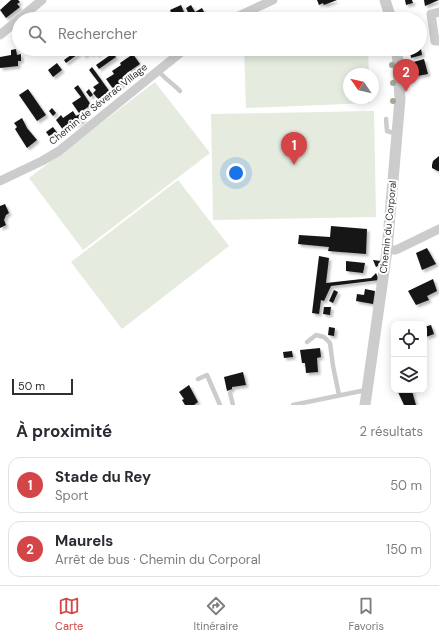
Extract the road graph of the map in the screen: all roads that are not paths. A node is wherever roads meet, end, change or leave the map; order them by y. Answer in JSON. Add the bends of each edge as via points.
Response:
{"nodes":[{"id":1,"x":42,"y":0,"type":"edge"},
{"id":2,"x":273,"y":0,"type":"edge"},
{"id":3,"x":385,"y":0,"type":"edge"},
{"id":4,"x":27,"y":12,"type":"edge"},
{"id":5,"x":247,"y":12,"type":"edge"},
{"id":6,"x":388,"y":12,"type":"edge"},
{"id":7,"x":439,"y":12,"type":"edge"},
{"id":8,"x":12,"y":25,"type":"edge"},
{"id":9,"x":0,"y":35,"type":"edge"},
{"id":10,"x":439,"y":41,"type":"edge"},
{"id":11,"x":176,"y":56,"type":"edge"},
{"id":12,"x":398,"y":56,"type":"edge"},
{"id":13,"x":158,"y":70,"type":"junction"},
{"id":14,"x":180,"y":91,"type":"dead end"},
{"id":15,"x":386,"y":119,"type":"dead end"},
{"id":16,"x":397,"y":134,"type":"junction"},
{"id":17,"x":0,"y":181,"type":"edge"},
{"id":18,"x":439,"y":229,"type":"edge"},
{"id":19,"x":387,"y":250,"type":"junction"},
{"id":20,"x":307,"y":342,"type":"dead end"},
{"id":21,"x":198,"y":379,"type":"dead end"},
{"id":22,"x":368,"y":390,"type":"junction"},
{"id":23,"x":230,"y":393,"type":"dead end"},
{"id":24,"x":340,"y":395,"type":"junction"},
{"id":25,"x":220,"y":405,"type":"edge"},
{"id":26,"x":233,"y":405,"type":"edge"},
{"id":27,"x":293,"y":405,"type":"edge"},
{"id":28,"x":365,"y":405,"type":"edge"}],
"edges":[{"from":1,"to":4,"type":"street"},
{"from":2,"to":5,"type":"street"},
{"from":3,"to":6,"type":"street"},
{"from":7,"to":10,"type":"street","via":[[431,14],[435,41]]},
{"from":8,"to":9,"type":"street"},
{"from":11,"to":13,"type":"street","name":"Chemin de Séverac Village"},
{"from":12,"to":16,"type":"street","name":"Chemin du Corporal","via":[[400,88]]},
{"from":13,"to":14,"type":"lane","via":[[164,79]]},
{"from":13,"to":17,"type":"street","name":"Chemin de Séverac Village","via":[[59,151]]},
{"from":15,"to":16,"type":"lane","via":[[388,131]]},
{"from":16,"to":19,"type":"street","name":"Chemin du Corporal"},
{"from":18,"to":19,"type":"street","via":[[396,250]]},
{"from":19,"to":22,"type":"street","name":"Chemin du Corporal"},
{"from":20,"to":24,"type":"lane","via":[[316,335],[324,337],[330,343]]},
{"from":21,"to":25,"type":"lane","via":[[207,375]]},
{"from":22,"to":24,"type":"lane"},
{"from":22,"to":28,"type":"street","name":"Chemin du Corporal"},
{"from":23,"to":26,"type":"lane"},
{"from":24,"to":27,"type":"lane"}]}
